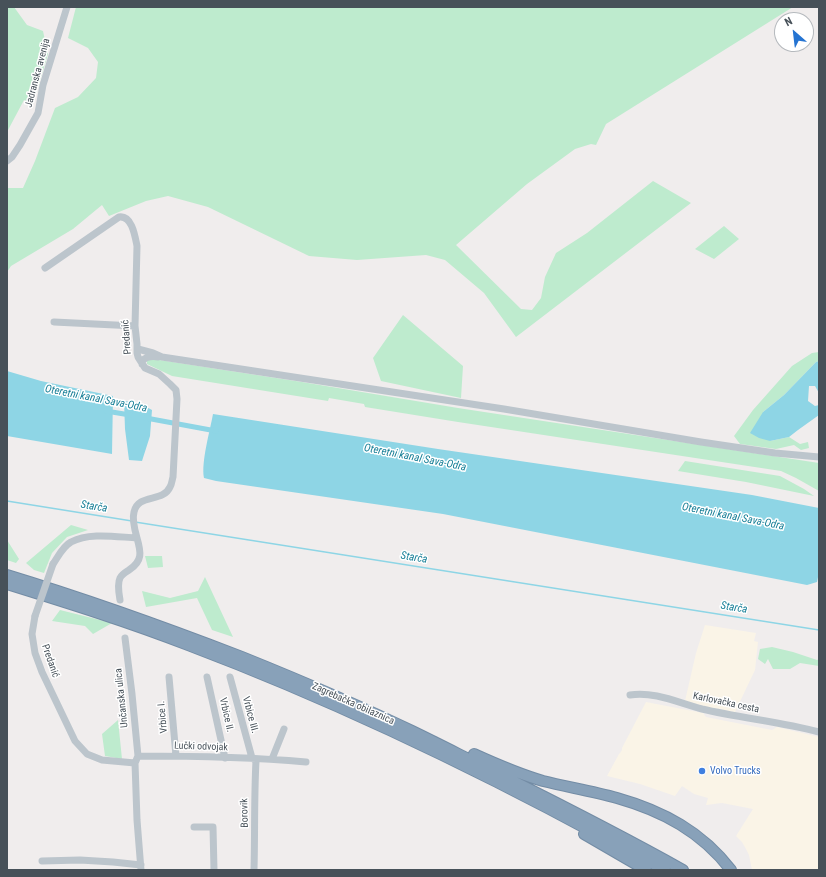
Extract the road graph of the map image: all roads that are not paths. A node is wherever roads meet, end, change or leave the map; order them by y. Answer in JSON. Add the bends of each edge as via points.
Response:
{"nodes":[{"id":1,"x":67,"y":7,"type":"edge"},
{"id":2,"x":7,"y":161,"type":"edge"},
{"id":3,"x":45,"y":268,"type":"dead end"},
{"id":4,"x":54,"y":322,"type":"dead end"},
{"id":5,"x":135,"y":326,"type":"junction"},
{"id":6,"x":138,"y":349,"type":"junction"},
{"id":7,"x":162,"y":358,"type":"junction"},
{"id":8,"x":142,"y":364,"type":"junction"},
{"id":9,"x":819,"y":457,"type":"edge"},
{"id":10,"x":136,"y":538,"type":"junction"},
{"id":11,"x":7,"y":575,"type":"edge"},
{"id":12,"x":7,"y":584,"type":"edge"},
{"id":13,"x":120,"y":600,"type":"dead end"},
{"id":14,"x":125,"y":638,"type":"dead end"},
{"id":15,"x":169,"y":677,"type":"dead end"},
{"id":16,"x":207,"y":677,"type":"dead end"},
{"id":17,"x":230,"y":677,"type":"dead end"},
{"id":18,"x":630,"y":695,"type":"dead end"},
{"id":19,"x":284,"y":729,"type":"dead end"},
{"id":20,"x":412,"y":730,"type":"junction"},
{"id":21,"x":819,"y":732,"type":"edge"},
{"id":22,"x":138,"y":756,"type":"junction"},
{"id":23,"x":176,"y":756,"type":"junction"},
{"id":24,"x":225,"y":758,"type":"junction"},
{"id":25,"x":252,"y":758,"type":"junction"},
{"id":26,"x":272,"y":759,"type":"junction"},
{"id":27,"x":306,"y":762,"type":"dead end"},
{"id":28,"x":135,"y":763,"type":"junction"},
{"id":29,"x":484,"y":776,"type":"junction"},
{"id":30,"x":194,"y":827,"type":"dead end"},
{"id":31,"x":42,"y":861,"type":"dead end"},
{"id":32,"x":141,"y":867,"type":"edge"},
{"id":33,"x":730,"y":869,"type":"edge"},
{"id":34,"x":214,"y":870,"type":"edge"},
{"id":35,"x":254,"y":870,"type":"edge"},
{"id":36,"x":646,"y":870,"type":"edge"},
{"id":37,"x":665,"y":870,"type":"edge"},
{"id":38,"x":683,"y":870,"type":"edge"}],
"edges":[{"from":1,"to":2,"type":"street","name":"Jadranska avenija","via":[[38,113],[20,145]]},
{"from":3,"to":5,"type":"street","name":"Predanić","via":[[114,220],[123,216],[127,218],[131,223],[137,246]]},
{"from":4,"to":5,"type":"street"},
{"from":5,"to":6,"type":"street","name":"Predanić"},
{"from":6,"to":7,"type":"street"},
{"from":6,"to":8,"type":"street","name":"Predanić","via":[[138,357]]},
{"from":7,"to":8,"type":"street","via":[[152,356],[144,359]]},
{"from":7,"to":9,"type":"street","via":[[497,408],[705,443]]},
{"from":8,"to":10,"type":"street","name":"Predanić","via":[[159,374],[176,390],[177,409],[173,478],[170,488],[162,495],[144,500],[136,506]]},
{"from":10,"to":13,"type":"street","name":"Predanić","via":[[140,558],[118,582]]},
{"from":10,"to":28,"type":"street","name":"Predanić","bridge":true,"via":[[100,536],[70,542],[53,564],[35,616],[32,634],[42,672],[75,741],[87,754],[102,760]]},
{"from":11,"to":20,"type":"highway","name":"Zagrebačka obilaznica","via":[[193,638]]},
{"from":12,"to":29,"type":"highway","name":"Zagrebačka obilaznica","via":[[188,645],[280,682],[392,731]]},
{"from":14,"to":22,"type":"street","name":"Unčanska ulica"},
{"from":15,"to":23,"type":"street","name":"Vrbice I."},
{"from":16,"to":24,"type":"street","name":"Vrbice II."},
{"from":17,"to":25,"type":"street","name":"Vrbice III."},
{"from":18,"to":21,"type":"street","name":"Karlovačka cesta","via":[[654,696],[701,709]]},
{"from":19,"to":26,"type":"street"},
{"from":20,"to":33,"type":"highway","via":[[424,730],[494,763],[541,780],[644,806],[679,822],[708,844]]},
{"from":20,"to":38,"type":"highway","name":"Zagrebačka obilaznica","via":[[568,808]]},
{"from":22,"to":23,"type":"street","name":"Lučki odvojak"},
{"from":22,"to":28,"type":"street"},
{"from":23,"to":24,"type":"street","name":"Lučki odvojak"},
{"from":24,"to":25,"type":"street","name":"Lučki odvojak"},
{"from":25,"to":26,"type":"street","name":"Lučki odvojak"},
{"from":25,"to":35,"type":"street","name":"Borovik","via":[[256,761]]},
{"from":26,"to":27,"type":"street","name":"Lučki odvojak"},
{"from":28,"to":32,"type":"street"},
{"from":29,"to":36,"type":"highway","via":[[502,790],[559,819]]},
{"from":29,"to":37,"type":"highway","name":"Zagrebačka obilaznica"},
{"from":30,"to":34,"type":"street","via":[[214,827]]},
{"from":31,"to":32,"type":"street","via":[[113,862]]}]}
